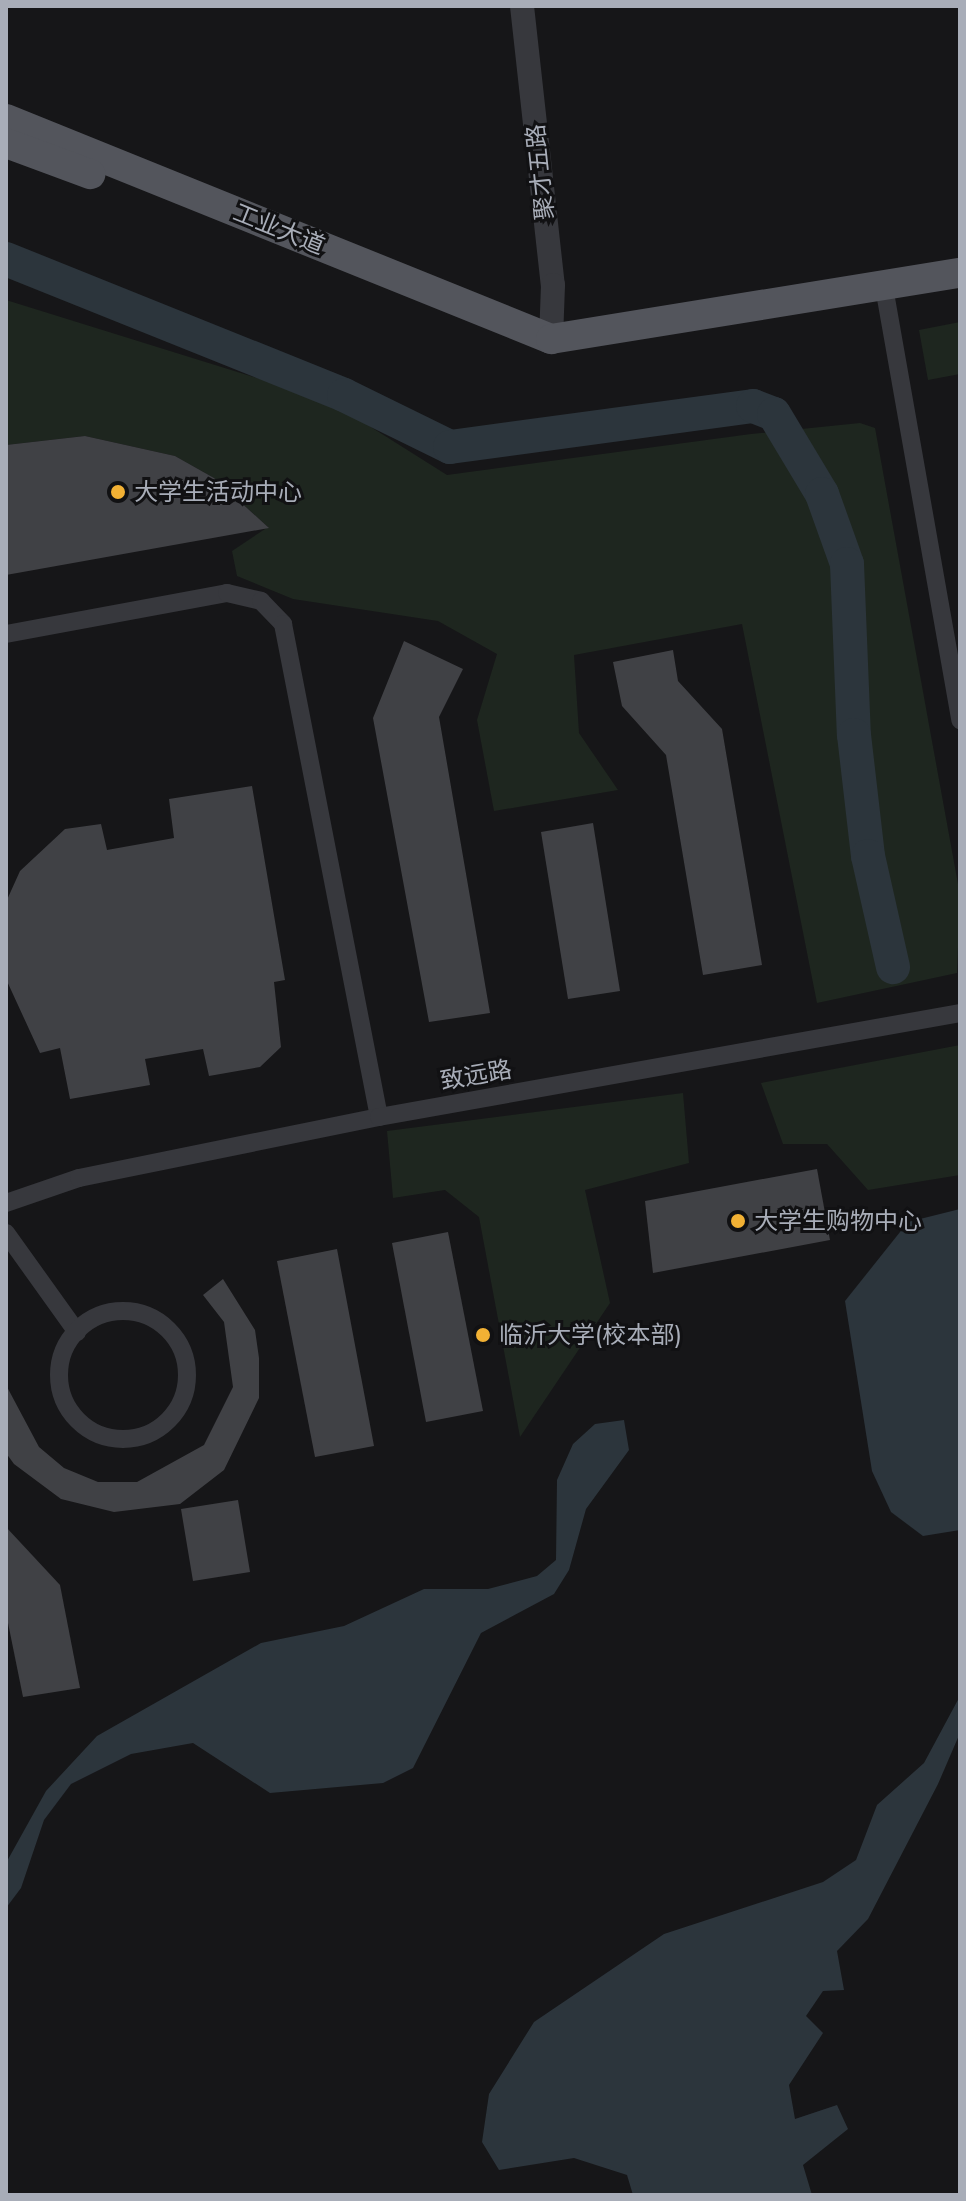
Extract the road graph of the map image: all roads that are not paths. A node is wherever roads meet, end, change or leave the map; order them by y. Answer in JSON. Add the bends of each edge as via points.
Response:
{"nodes":[{"id":1,"x":522,"y":6,"type":"edge"},
{"id":2,"x":6,"y":119,"type":"edge"},
{"id":3,"x":6,"y":143,"type":"edge"},
{"id":4,"x":960,"y":273,"type":"edge"},
{"id":5,"x":960,"y":291,"type":"edge"},
{"id":6,"x":885,"y":296,"type":"junction"},
{"id":7,"x":551,"y":339,"type":"junction"},
{"id":8,"x":6,"y":634,"type":"edge"},
{"id":9,"x":960,"y":720,"type":"edge"},
{"id":10,"x":960,"y":1013,"type":"edge"},
{"id":11,"x":379,"y":1117,"type":"junction"},
{"id":12,"x":6,"y":1203,"type":"edge"},
{"id":13,"x":6,"y":1233,"type":"edge"},
{"id":14,"x":77,"y":1332,"type":"junction"}],
"edges":[{"from":1,"to":7,"type":"street","name":"聚才五路","via":[[553,285]]},
{"from":2,"to":7,"type":"main road","name":"工业大道"},
{"from":3,"to":7,"type":"main road","name":"工业大道","via":[[496,338]]},
{"from":4,"to":6,"type":"main road","name":"工业大道"},
{"from":5,"to":6,"type":"main road","name":"工业大道"},
{"from":6,"to":7,"type":"main road","name":"工业大道"},
{"from":6,"to":9,"type":"street"},
{"from":8,"to":11,"type":"street","via":[[227,593],[261,601],[283,624]]},
{"from":10,"to":11,"type":"street","name":"致远路"},
{"from":11,"to":12,"type":"street","name":"致远路","via":[[79,1178]]},
{"from":13,"to":14,"type":"street"},
{"from":14,"to":14,"type":"street","via":[[62,1354],[61,1391],[84,1427],[121,1440],[170,1420],[187,1380],[178,1341],[161,1323],[124,1310],[102,1314]]}]}
